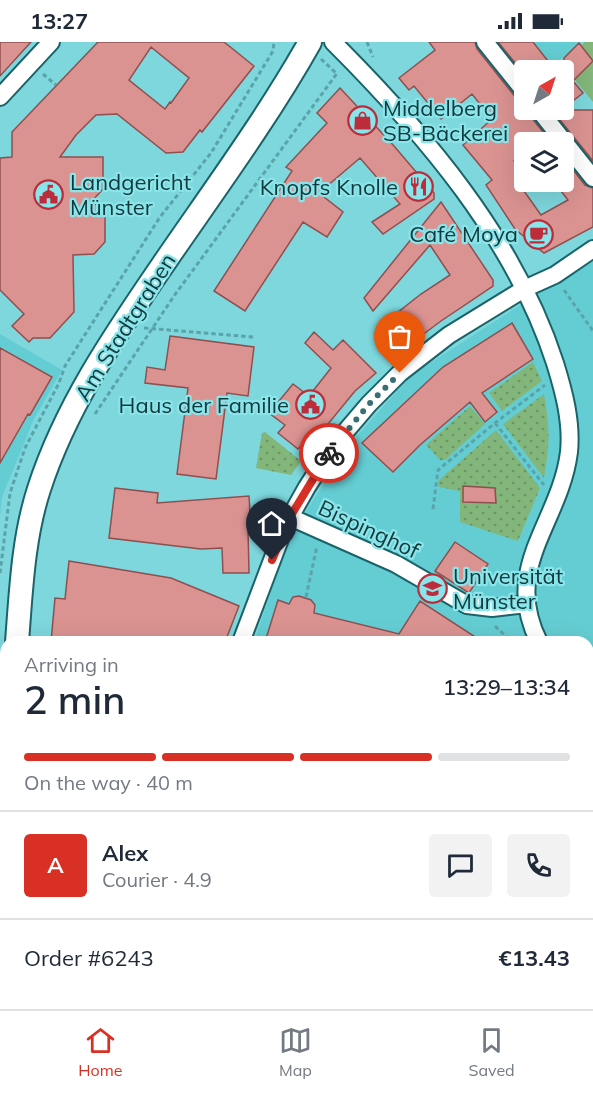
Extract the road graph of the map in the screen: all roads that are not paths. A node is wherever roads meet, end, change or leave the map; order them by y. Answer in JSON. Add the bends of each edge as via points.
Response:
{"nodes":[{"id":1,"x":51,"y":42,"type":"edge"},
{"id":2,"x":310,"y":42,"type":"edge"},
{"id":3,"x":333,"y":42,"type":"edge"},
{"id":4,"x":485,"y":42,"type":"edge"},
{"id":5,"x":514,"y":78,"type":"edge"},
{"id":6,"x":0,"y":97,"type":"edge"},
{"id":7,"x":547,"y":120,"type":"edge"},
{"id":8,"x":593,"y":178,"type":"edge"},
{"id":9,"x":593,"y":249,"type":"edge"},
{"id":10,"x":524,"y":289,"type":"junction"},
{"id":11,"x":290,"y":517,"type":"junction"},
{"id":12,"x":526,"y":604,"type":"junction"},
{"id":13,"x":17,"y":636,"type":"edge"},
{"id":14,"x":243,"y":636,"type":"edge"},
{"id":15,"x":537,"y":636,"type":"edge"}],
"edges":[{"from":1,"to":6,"type":"street"},
{"from":2,"to":13,"type":"main road","name":"Am Stadtgraben","via":[[121,327],[58,438],[38,491],[28,539]]},
{"from":3,"to":10,"type":"street","via":[[439,158],[488,226]]},
{"from":4,"to":5,"type":"street"},
{"from":7,"to":8,"type":"street"},
{"from":9,"to":10,"type":"street","via":[[555,275]]},
{"from":10,"to":11,"type":"street","via":[[449,335],[400,373],[334,445]]},
{"from":10,"to":12,"type":"street","via":[[559,375],[567,407],[569,451],[556,500],[530,565]]},
{"from":11,"to":12,"type":"street","name":"Bispinghof","via":[[396,564],[467,604],[492,608]]},
{"from":11,"to":14,"type":"street"},
{"from":12,"to":15,"type":"street"}]}
